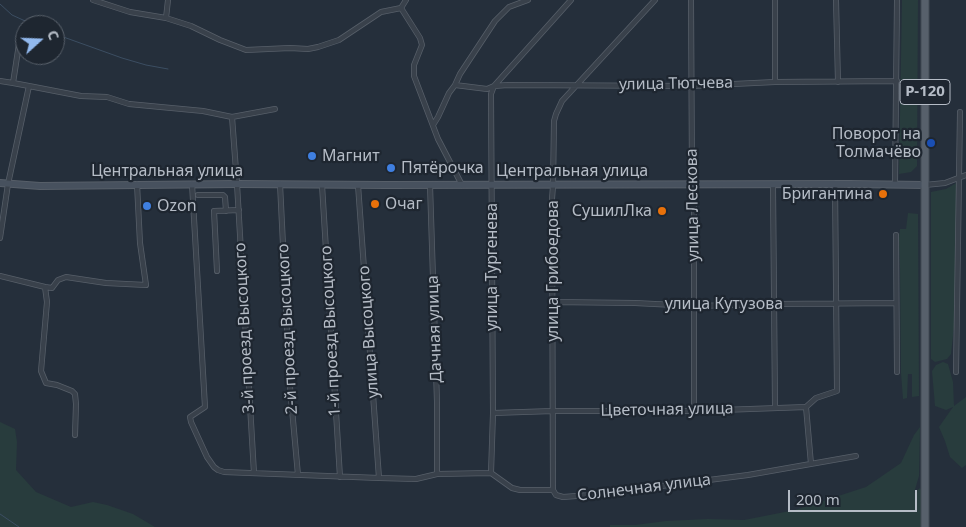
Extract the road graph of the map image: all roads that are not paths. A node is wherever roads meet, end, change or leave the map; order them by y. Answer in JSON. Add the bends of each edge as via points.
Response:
{"nodes":[{"id":1,"x":93,"y":0,"type":"edge"},
{"id":2,"x":168,"y":0,"type":"edge"},
{"id":3,"x":406,"y":0,"type":"edge"},
{"id":4,"x":528,"y":0,"type":"edge"},
{"id":5,"x":571,"y":0,"type":"edge"},
{"id":6,"x":655,"y":0,"type":"edge"},
{"id":7,"x":691,"y":0,"type":"edge"},
{"id":8,"x":775,"y":0,"type":"edge"},
{"id":9,"x":836,"y":0,"type":"edge"},
{"id":10,"x":897,"y":0,"type":"edge"},
{"id":11,"x":925,"y":0,"type":"edge"},
{"id":12,"x":400,"y":8,"type":"junction"},
{"id":13,"x":166,"y":18,"type":"junction"},
{"id":14,"x":16,"y":65,"type":"edge"},
{"id":15,"x":0,"y":81,"type":"edge"},
{"id":16,"x":897,"y":81,"type":"junction"},
{"id":17,"x":775,"y":82,"type":"junction"},
{"id":18,"x":838,"y":82,"type":"junction"},
{"id":19,"x":13,"y":83,"type":"junction"},
{"id":20,"x":578,"y":85,"type":"junction"},
{"id":21,"x":29,"y":86,"type":"junction"},
{"id":22,"x":456,"y":86,"type":"junction"},
{"id":23,"x":494,"y":86,"type":"junction"},
{"id":24,"x":692,"y":86,"type":"junction"},
{"id":25,"x":275,"y":108,"type":"dead end"},
{"id":26,"x":960,"y":112,"type":"dead end"},
{"id":27,"x":232,"y":117,"type":"junction"},
{"id":28,"x":433,"y":125,"type":"junction"},
{"id":29,"x":966,"y":175,"type":"edge"},
{"id":30,"x":959,"y":178,"type":"junction"},
{"id":31,"x":0,"y":183,"type":"edge"},
{"id":32,"x":8,"y":184,"type":"junction"},
{"id":33,"x":137,"y":184,"type":"junction"},
{"id":34,"x":192,"y":184,"type":"junction"},
{"id":35,"x":237,"y":184,"type":"junction"},
{"id":36,"x":280,"y":184,"type":"junction"},
{"id":37,"x":773,"y":184,"type":"junction"},
{"id":38,"x":835,"y":184,"type":"junction"},
{"id":39,"x":895,"y":184,"type":"junction"},
{"id":40,"x":322,"y":185,"type":"junction"},
{"id":41,"x":358,"y":185,"type":"junction"},
{"id":42,"x":430,"y":185,"type":"junction"},
{"id":43,"x":462,"y":185,"type":"junction"},
{"id":44,"x":492,"y":185,"type":"junction"},
{"id":45,"x":692,"y":185,"type":"junction"},
{"id":46,"x":925,"y":185,"type":"junction"},
{"id":47,"x":553,"y":186,"type":"junction"},
{"id":48,"x":198,"y":195,"type":"dead end"},
{"id":49,"x":239,"y":210,"type":"junction"},
{"id":50,"x":226,"y":211,"type":"junction"},
{"id":51,"x":896,"y":234,"type":"dead end"},
{"id":52,"x":0,"y":238,"type":"edge"},
{"id":53,"x":217,"y":271,"type":"dead end"},
{"id":54,"x":0,"y":276,"type":"edge"},
{"id":55,"x":44,"y":288,"type":"junction"},
{"id":56,"x":552,"y":302,"type":"junction"},
{"id":57,"x":775,"y":304,"type":"junction"},
{"id":58,"x":836,"y":304,"type":"junction"},
{"id":59,"x":896,"y":304,"type":"junction"},
{"id":60,"x":694,"y":306,"type":"junction"},
{"id":61,"x":897,"y":372,"type":"dead end"},
{"id":62,"x":956,"y":372,"type":"dead end"},
{"id":63,"x":775,"y":407,"type":"junction"},
{"id":64,"x":806,"y":407,"type":"junction"},
{"id":65,"x":553,"y":411,"type":"junction"},
{"id":66,"x":694,"y":411,"type":"junction"},
{"id":67,"x":493,"y":413,"type":"junction"},
{"id":68,"x":75,"y":435,"type":"dead end"},
{"id":69,"x":856,"y":456,"type":"dead end"},
{"id":70,"x":811,"y":464,"type":"junction"},
{"id":71,"x":254,"y":472,"type":"junction"},
{"id":72,"x":437,"y":474,"type":"junction"},
{"id":73,"x":491,"y":474,"type":"junction"},
{"id":74,"x":298,"y":475,"type":"junction"},
{"id":75,"x":340,"y":476,"type":"junction"},
{"id":76,"x":379,"y":478,"type":"junction"},
{"id":77,"x":553,"y":490,"type":"junction"},
{"id":78,"x":925,"y":527,"type":"edge"}],
"edges":[{"from":1,"to":13,"type":"street","via":[[130,12]]},
{"from":2,"to":13,"type":"street"},
{"from":3,"to":12,"type":"street"},
{"from":4,"to":22,"type":"street","via":[[509,7],[495,21],[460,74]]},
{"from":5,"to":23,"type":"street"},
{"from":6,"to":20,"type":"street","name":"улица Грибоедова"},
{"from":7,"to":24,"type":"street","name":"улица Лескова"},
{"from":8,"to":17,"type":"street"},
{"from":9,"to":18,"type":"street"},
{"from":10,"to":16,"type":"street"},
{"from":11,"to":46,"type":"main road","number":"Р-120"},
{"from":12,"to":13,"type":"street","via":[[381,12],[339,40],[308,49],[246,50]]},
{"from":12,"to":28,"type":"street","via":[[422,45],[414,65],[414,76]]},
{"from":14,"to":19,"type":"street"},
{"from":15,"to":19,"type":"street"},
{"from":16,"to":18,"type":"street","name":"улица Тютчева"},
{"from":16,"to":39,"type":"street"},
{"from":17,"to":18,"type":"street","name":"улица Тютчева"},
{"from":17,"to":24,"type":"street","name":"улица Тютчева"},
{"from":19,"to":21,"type":"street"},
{"from":20,"to":23,"type":"street","name":"улица Тютчева"},
{"from":20,"to":24,"type":"street","name":"улица Тютчева"},
{"from":20,"to":47,"type":"street","name":"улица Грибоедова","via":[[562,101],[554,121]]},
{"from":21,"to":27,"type":"street","via":[[81,96],[107,97],[129,104]]},
{"from":21,"to":32,"type":"street"},
{"from":22,"to":23,"type":"street","name":"улица Тютчева","via":[[487,89]]},
{"from":22,"to":28,"type":"street","via":[[449,92]]},
{"from":23,"to":44,"type":"street","name":"улица Тургенева","via":[[491,94]]},
{"from":24,"to":45,"type":"street","name":"улица Лескова"},
{"from":25,"to":27,"type":"street"},
{"from":26,"to":30,"type":"street"},
{"from":27,"to":35,"type":"street","name":"3-й проезд Высоцкого"},
{"from":28,"to":43,"type":"street"},
{"from":29,"to":30,"type":"street"},
{"from":30,"to":46,"type":"street"},
{"from":30,"to":62,"type":"street"},
{"from":31,"to":32,"type":"street","name":"Центральная улица"},
{"from":32,"to":33,"type":"street","name":"Центральная улица"},
{"from":32,"to":52,"type":"street"},
{"from":33,"to":34,"type":"street","name":"Центральная улица"},
{"from":33,"to":55,"type":"street","via":[[146,285],[66,277],[58,280],[52,288]]},
{"from":34,"to":35,"type":"street","name":"Центральная улица"},
{"from":34,"to":71,"type":"street","via":[[205,407],[190,417],[191,422],[214,467],[224,472]]},
{"from":35,"to":36,"type":"street","name":"Центральная улица"},
{"from":35,"to":49,"type":"street","name":"3-й проезд Высоцкого"},
{"from":36,"to":40,"type":"street","name":"Центральная улица"},
{"from":36,"to":74,"type":"street","name":"2-й проезд Высоцкого","via":[[290,388]]},
{"from":37,"to":38,"type":"street","name":"Центральная улица"},
{"from":37,"to":45,"type":"street","name":"Центральная улица"},
{"from":37,"to":57,"type":"street"},
{"from":38,"to":39,"type":"street","name":"Центральная улица"},
{"from":38,"to":58,"type":"street"},
{"from":39,"to":46,"type":"street","name":"Центральная улица"},
{"from":40,"to":41,"type":"street","name":"Центральная улица"},
{"from":40,"to":75,"type":"street","name":"1-й проезд Высоцкого"},
{"from":41,"to":42,"type":"street","name":"Центральная улица"},
{"from":41,"to":76,"type":"street","name":"улица Высоцкого"},
{"from":42,"to":43,"type":"street","name":"Центральная улица"},
{"from":42,"to":72,"type":"street","name":"Дачная улица"},
{"from":43,"to":44,"type":"street","name":"Центральная улица"},
{"from":44,"to":47,"type":"street","name":"Центральная улица"},
{"from":44,"to":67,"type":"street","name":"улица Тургенева"},
{"from":45,"to":47,"type":"street","name":"Центральная улица"},
{"from":45,"to":60,"type":"street","name":"улица Лескова"},
{"from":46,"to":78,"type":"main road","number":"Р-120"},
{"from":47,"to":56,"type":"street","name":"улица Грибоедова"},
{"from":48,"to":50,"type":"street","via":[[223,195]]},
{"from":49,"to":50,"type":"street"},
{"from":49,"to":71,"type":"street","name":"3-й проезд Высоцкого"},
{"from":50,"to":53,"type":"street","via":[[214,212]]},
{"from":51,"to":59,"type":"street"},
{"from":54,"to":55,"type":"street"},
{"from":55,"to":68,"type":"street","via":[[47,302],[41,371],[46,383],[75,394]]},
{"from":56,"to":60,"type":"street","name":"улица Кутузова"},
{"from":56,"to":65,"type":"street","name":"улица Грибоедова"},
{"from":57,"to":58,"type":"street","name":"улица Кутузова"},
{"from":57,"to":60,"type":"street","name":"улица Кутузова"},
{"from":57,"to":63,"type":"street"},
{"from":58,"to":59,"type":"street","name":"улица Кутузова"},
{"from":58,"to":64,"type":"street","via":[[837,391],[816,398]]},
{"from":59,"to":61,"type":"street"},
{"from":60,"to":66,"type":"street","name":"улица Лескова"},
{"from":63,"to":64,"type":"street","name":"Цветочная улица"},
{"from":63,"to":66,"type":"street","name":"Цветочная улица"},
{"from":64,"to":70,"type":"street"},
{"from":65,"to":66,"type":"street","name":"Цветочная улица"},
{"from":65,"to":67,"type":"street","name":"Цветочная улица"},
{"from":65,"to":77,"type":"street","name":"улица Грибоедова"},
{"from":67,"to":73,"type":"street","name":"улица Тургенева"},
{"from":69,"to":70,"type":"street","name":"Солнечная улица"},
{"from":70,"to":77,"type":"street","name":"Солнечная улица","via":[[590,495],[563,497]]},
{"from":71,"to":74,"type":"street"},
{"from":72,"to":73,"type":"street"},
{"from":72,"to":76,"type":"street","via":[[416,479]]},
{"from":73,"to":77,"type":"street","name":"Солнечная улица","via":[[512,488]]},
{"from":74,"to":75,"type":"street"},
{"from":75,"to":76,"type":"street"}]}
